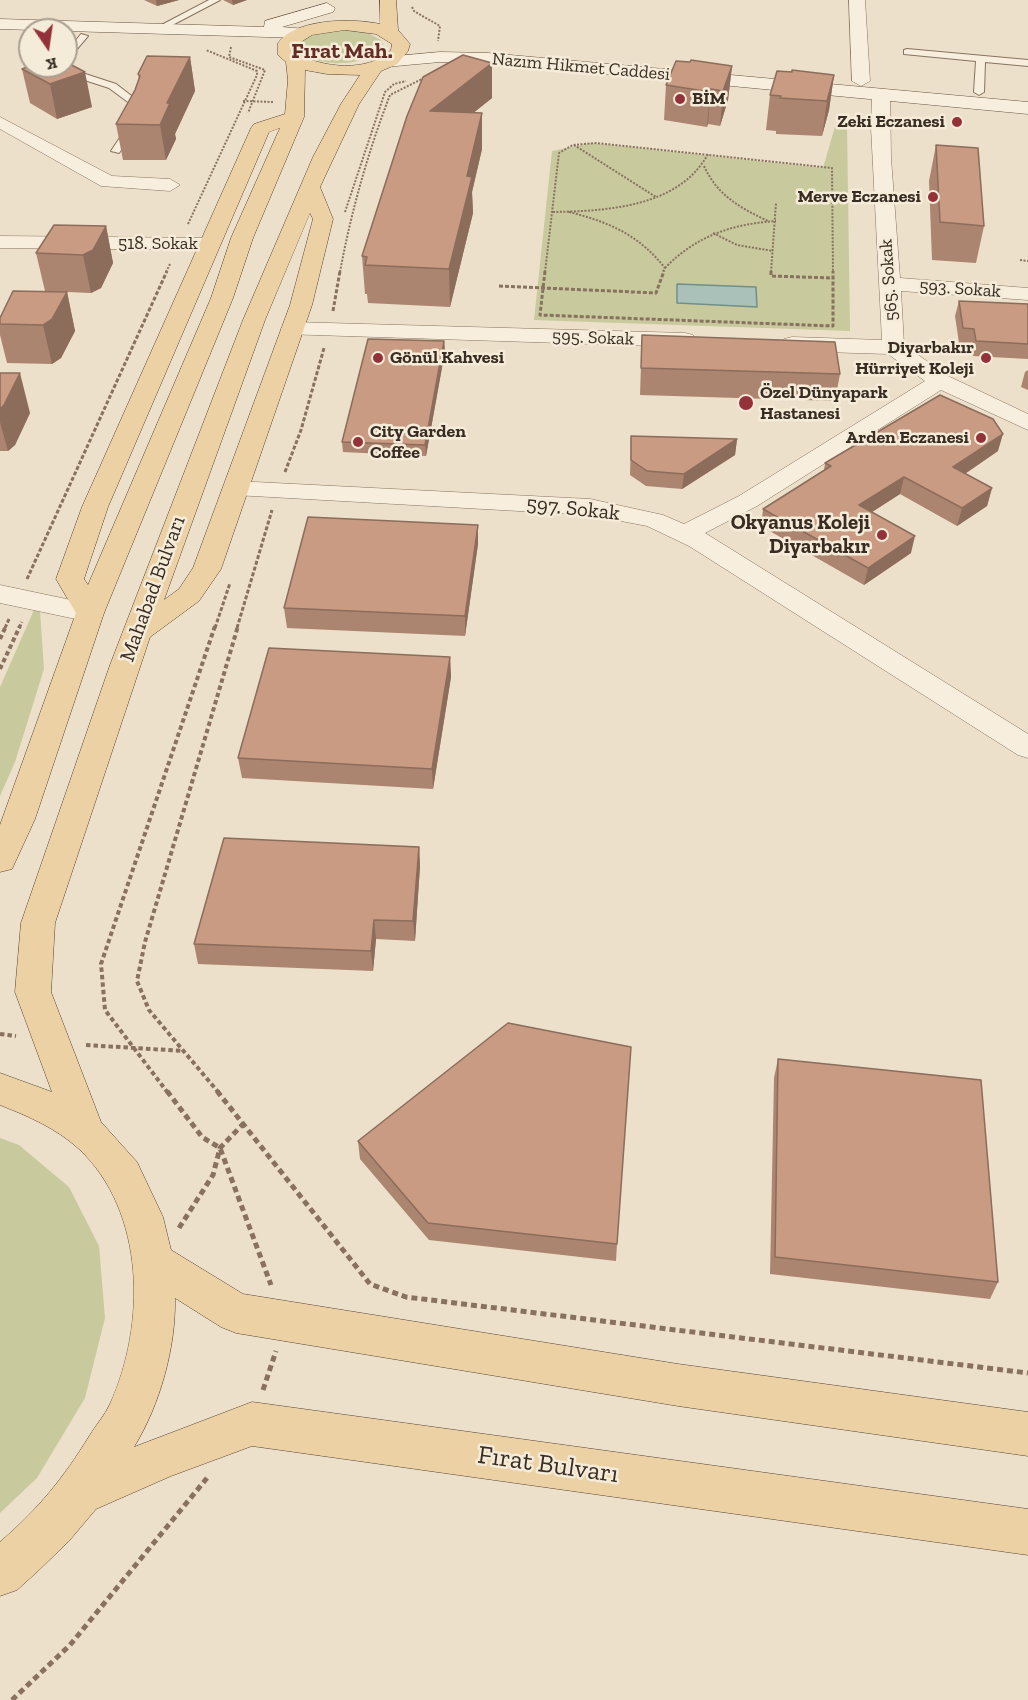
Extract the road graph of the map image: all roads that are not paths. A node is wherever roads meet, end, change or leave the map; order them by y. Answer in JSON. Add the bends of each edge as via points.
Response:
{"nodes":[{"id":1,"x":216,"y":0,"type":"edge"},
{"id":2,"x":388,"y":0,"type":"edge"},
{"id":3,"x":857,"y":0,"type":"edge"},
{"id":4,"x":329,"y":4,"type":"edge"},
{"id":5,"x":0,"y":24,"type":"edge"},
{"id":6,"x":156,"y":30,"type":"junction"},
{"id":7,"x":210,"y":30,"type":"junction"},
{"id":8,"x":307,"y":31,"type":"junction"},
{"id":9,"x":0,"y":34,"type":"edge"},
{"id":10,"x":18,"y":35,"type":"edge"},
{"id":11,"x":393,"y":35,"type":"junction"},
{"id":12,"x":78,"y":36,"type":"edge"},
{"id":13,"x":439,"y":51,"type":"junction"},
{"id":14,"x":907,"y":52,"type":"dead end"},
{"id":15,"x":291,"y":58,"type":"junction"},
{"id":16,"x":981,"y":59,"type":"junction"},
{"id":17,"x":1028,"y":63,"type":"edge"},
{"id":18,"x":380,"y":64,"type":"junction"},
{"id":19,"x":78,"y":74,"type":"edge"},
{"id":20,"x":861,"y":81,"type":"junction"},
{"id":21,"x":979,"y":92,"type":"junction"},
{"id":22,"x":880,"y":95,"type":"junction"},
{"id":23,"x":1028,"y":97,"type":"edge"},
{"id":24,"x":1028,"y":108,"type":"edge"},
{"id":25,"x":294,"y":117,"type":"junction"},
{"id":26,"x":6,"y":131,"type":"edge"},
{"id":27,"x":116,"y":152,"type":"dead end"},
{"id":28,"x":170,"y":184,"type":"dead end"},
{"id":29,"x":310,"y":187,"type":"junction"},
{"id":30,"x":0,"y":242,"type":"edge"},
{"id":31,"x":208,"y":244,"type":"junction"},
{"id":32,"x":891,"y":284,"type":"junction"},
{"id":33,"x":1028,"y":294,"type":"edge"},
{"id":34,"x":292,"y":329,"type":"junction"},
{"id":35,"x":705,"y":341,"type":"edge"},
{"id":36,"x":776,"y":343,"type":"edge"},
{"id":37,"x":893,"y":347,"type":"junction"},
{"id":38,"x":940,"y":381,"type":"junction"},
{"id":39,"x":1028,"y":423,"type":"edge"},
{"id":40,"x":235,"y":488,"type":"junction"},
{"id":41,"x":684,"y":534,"type":"junction"},
{"id":42,"x":9,"y":596,"type":"edge"},
{"id":43,"x":90,"y":612,"type":"junction"},
{"id":44,"x":137,"y":632,"type":"junction"},
{"id":45,"x":1028,"y":748,"type":"edge"},
{"id":46,"x":0,"y":860,"type":"edge"},
{"id":47,"x":0,"y":1089,"type":"edge"},
{"id":48,"x":85,"y":1130,"type":"junction"},
{"id":49,"x":155,"y":1263,"type":"junction"},
{"id":50,"x":1028,"y":1434,"type":"edge"},
{"id":51,"x":80,"y":1493,"type":"junction"},
{"id":52,"x":1028,"y":1532,"type":"edge"},
{"id":53,"x":0,"y":1573,"type":"edge"}],
"edges":[{"from":1,"to":6,"type":"lane"},
{"from":2,"to":11,"type":"main road"},
{"from":3,"to":20,"type":"street"},
{"from":4,"to":7,"type":"main road","via":[[283,23]]},
{"from":4,"to":8,"type":"main road"},
{"from":5,"to":6,"type":"main road"},
{"from":6,"to":7,"type":"main road"},
{"from":7,"to":8,"type":"main road"},
{"from":8,"to":11,"type":"main road","via":[[362,25]]},
{"from":8,"to":15,"type":"main road","via":[[287,44]]},
{"from":9,"to":10,"type":"main road"},
{"from":11,"to":13,"type":"main road","name":"Nazım Hikmet Caddesi"},
{"from":11,"to":18,"type":"main road","name":"Mahabad Bulvarı","via":[[400,51]]},
{"from":12,"to":15,"type":"main road","via":[[184,39]]},
{"from":13,"to":18,"type":"main road","name":"Nazım Hikmet Caddesi"},
{"from":13,"to":20,"type":"main road","name":"Nazım Hikmet Caddesi"},
{"from":13,"to":22,"type":"main road","name":"Nazım Hikmet Caddesi","via":[[460,57]]},
{"from":14,"to":16,"type":"lane"},
{"from":15,"to":18,"type":"main road","via":[[315,68],[340,70]]},
{"from":15,"to":25,"type":"main road","via":[[297,80]]},
{"from":16,"to":17,"type":"lane"},
{"from":16,"to":21,"type":"lane"},
{"from":18,"to":29,"type":"main road","name":"Mahabad Bulvarı","via":[[350,104]]},
{"from":19,"to":27,"type":"lane","via":[[126,92],[137,104],[134,124]]},
{"from":20,"to":21,"type":"main road","name":"Nazım Hikmet Caddesi"},
{"from":21,"to":23,"type":"main road","name":"Nazım Hikmet Caddesi"},
{"from":22,"to":24,"type":"main road","name":"Nazım Hikmet Caddesi"},
{"from":22,"to":32,"type":"street","name":"565. Sokak","via":[[879,154]]},
{"from":25,"to":31,"type":"main road","via":[[261,128]]},
{"from":25,"to":43,"type":"main road"},
{"from":26,"to":28,"type":"street","via":[[108,182]]},
{"from":29,"to":34,"type":"main road","via":[[323,219]]},
{"from":29,"to":44,"type":"main road","name":"Mahabad Bulvarı","via":[[254,320]]},
{"from":30,"to":31,"type":"street","name":"518. Sokak"},
{"from":31,"to":43,"type":"main road","via":[[95,507],[70,579]]},
{"from":32,"to":33,"type":"street","name":"593. Sokak"},
{"from":32,"to":37,"type":"street","name":"565. Sokak"},
{"from":34,"to":35,"type":"street","name":"595. Sokak"},
{"from":34,"to":40,"type":"main road"},
{"from":36,"to":37,"type":"street"},
{"from":37,"to":38,"type":"street","name":"565. Sokak"},
{"from":38,"to":39,"type":"street","name":"565. Sokak"},
{"from":38,"to":41,"type":"street","via":[[748,501]]},
{"from":40,"to":41,"type":"street","name":"597. Sokak","via":[[590,507],[654,520]]},
{"from":40,"to":44,"type":"main road","via":[[207,569],[189,595]]},
{"from":41,"to":45,"type":"street","name":"597. Sokak"},
{"from":42,"to":43,"type":"street"},
{"from":43,"to":46,"type":"main road","via":[[19,819]]},
{"from":44,"to":48,"type":"main road","name":"Mahabad Bulvarı","via":[[38,923],[33,992]]},
{"from":47,"to":48,"type":"main road","via":[[28,1096]]},
{"from":48,"to":49,"type":"main road","via":[[118,1166],[143,1211]]},
{"from":49,"to":50,"type":"main road","via":[[236,1313],[678,1386]]},
{"from":49,"to":51,"type":"main road","via":[[153,1337],[128,1415]]},
{"from":51,"to":52,"type":"main road","name":"Fırat Bulvarı","via":[[252,1424]]},
{"from":51,"to":53,"type":"main road","via":[[41,1537]]}]}
